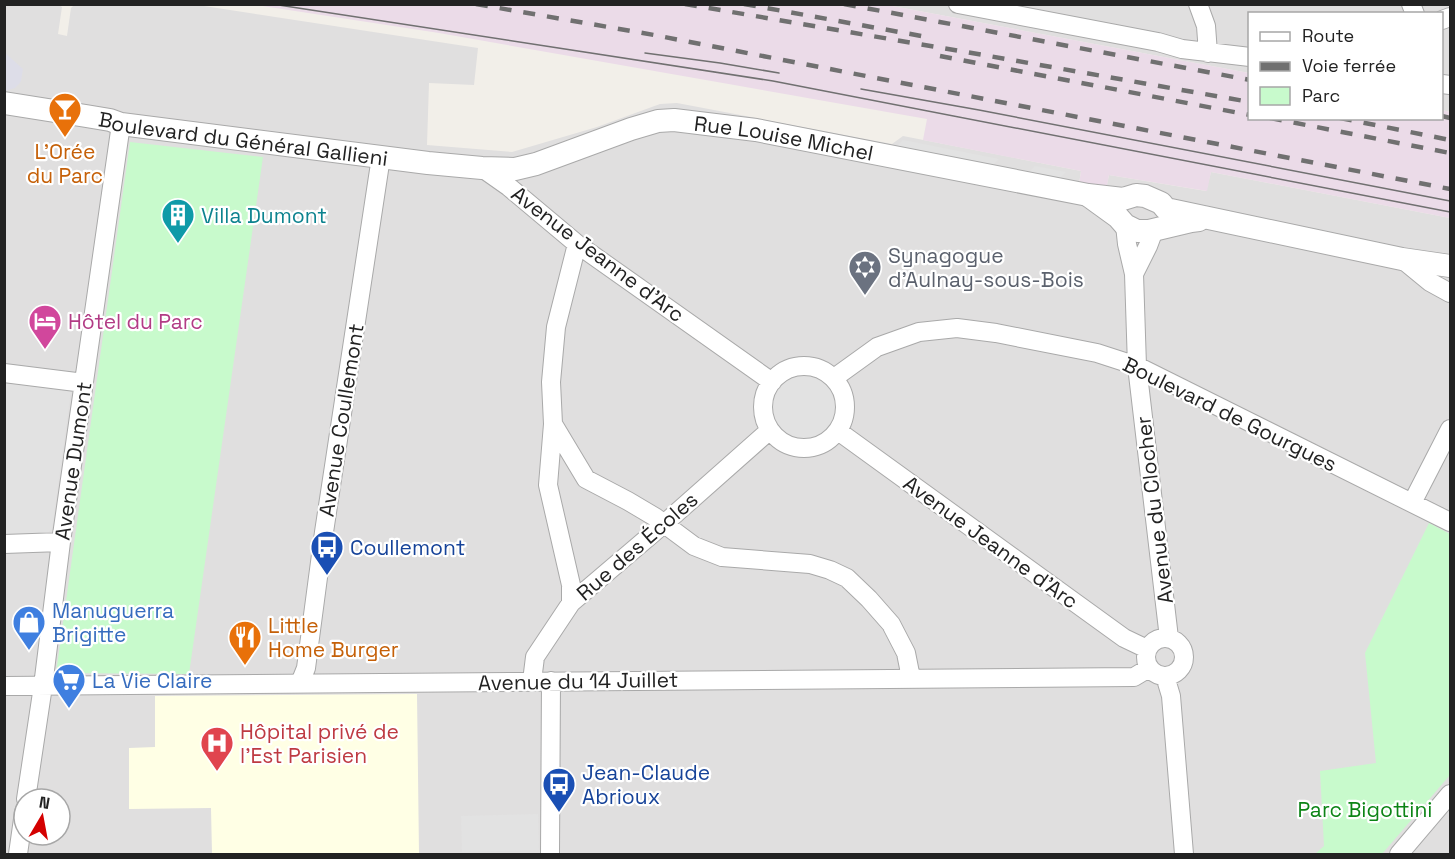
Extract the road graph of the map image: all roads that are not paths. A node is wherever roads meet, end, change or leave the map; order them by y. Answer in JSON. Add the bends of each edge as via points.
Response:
{"nodes":[{"id":1,"x":958,"y":4,"type":"edge"},
{"id":2,"x":1198,"y":4,"type":"edge"},
{"id":3,"x":1208,"y":53,"type":"junction"},
{"id":4,"x":1248,"y":57,"type":"edge"},
{"id":5,"x":4,"y":103,"type":"edge"},
{"id":6,"x":121,"y":124,"type":"junction"},
{"id":7,"x":381,"y":157,"type":"junction"},
{"id":8,"x":482,"y":168,"type":"junction"},
{"id":9,"x":1122,"y":214,"type":"junction"},
{"id":10,"x":1160,"y":222,"type":"junction"},
{"id":11,"x":577,"y":244,"type":"junction"},
{"id":12,"x":1406,"y":259,"type":"junction"},
{"id":13,"x":1450,"y":266,"type":"edge"},
{"id":14,"x":1450,"y":273,"type":"edge"},
{"id":15,"x":1134,"y":274,"type":"junction"},
{"id":16,"x":1450,"y":293,"type":"edge"},
{"id":17,"x":1137,"y":366,"type":"junction"},
{"id":18,"x":4,"y":373,"type":"edge"},
{"id":19,"x":834,"y":378,"type":"junction"},
{"id":20,"x":772,"y":382,"type":"junction"},
{"id":21,"x":84,"y":383,"type":"junction"},
{"id":22,"x":553,"y":424,"type":"junction"},
{"id":23,"x":1450,"y":429,"type":"edge"},
{"id":24,"x":770,"y":430,"type":"junction"},
{"id":25,"x":838,"y":431,"type":"junction"},
{"id":26,"x":1412,"y":503,"type":"junction"},
{"id":27,"x":1450,"y":522,"type":"edge"},
{"id":28,"x":665,"y":523,"type":"junction"},
{"id":29,"x":61,"y":542,"type":"junction"},
{"id":30,"x":4,"y":544,"type":"edge"},
{"id":31,"x":571,"y":603,"type":"junction"},
{"id":32,"x":1169,"y":638,"type":"junction"},
{"id":33,"x":1148,"y":649,"type":"junction"},
{"id":34,"x":1157,"y":672,"type":"junction"},
{"id":35,"x":911,"y":678,"type":"junction"},
{"id":36,"x":532,"y":681,"type":"junction"},
{"id":37,"x":551,"y":681,"type":"junction"},
{"id":38,"x":300,"y":683,"type":"junction"},
{"id":39,"x":4,"y":686,"type":"edge"},
{"id":40,"x":44,"y":686,"type":"junction"},
{"id":41,"x":28,"y":787,"type":"edge"},
{"id":42,"x":1450,"y":794,"type":"edge"},
{"id":43,"x":550,"y":855,"type":"edge"},
{"id":44,"x":1184,"y":855,"type":"edge"},
{"id":45,"x":1399,"y":855,"type":"edge"}],
"edges":[{"from":1,"to":3,"type":"street"},
{"from":2,"to":3,"type":"street","via":[[1206,26]]},
{"from":3,"to":4,"type":"street"},
{"from":5,"to":6,"type":"street","name":"Boulevard du Général Gallieni"},
{"from":6,"to":7,"type":"street","name":"Boulevard du Général Gallieni"},
{"from":6,"to":21,"type":"street","name":"Avenue Dumont"},
{"from":7,"to":8,"type":"street","name":"Boulevard du Général Gallieni"},
{"from":7,"to":38,"type":"street","name":"Avenue Coullemont","via":[[306,668]]},
{"from":8,"to":9,"type":"street","name":"Rue Louise Michel","via":[[514,169],[536,164],[630,129],[674,120],[756,130],[1088,195]]},
{"from":8,"to":11,"type":"street","name":"Avenue Jeanne d'Arc"},
{"from":9,"to":10,"type":"street","name":"Rue Louise Michel","via":[[1140,232]]},
{"from":9,"to":10,"type":"street","name":"Rue Louise Michel","via":[[1136,195],[1145,196],[1161,203]]},
{"from":9,"to":15,"type":"street","name":"Avenue du Clocher"},
{"from":10,"to":12,"type":"street","name":"Rue Louise Michel","via":[[1215,220]]},
{"from":10,"to":15,"type":"street","name":"Avenue du Clocher"},
{"from":11,"to":20,"type":"street","name":"Avenue Jeanne d'Arc"},
{"from":11,"to":22,"type":"street","via":[[556,327],[551,382]]},
{"from":12,"to":13,"type":"street","name":"Rue Louise Michel"},
{"from":12,"to":14,"type":"street","name":"Rue Louise Michel"},
{"from":12,"to":16,"type":"street","name":"Rue Louise Michel","via":[[1430,282]]},
{"from":15,"to":17,"type":"street","name":"Avenue du Clocher"},
{"from":17,"to":19,"type":"street","name":"Boulevard de Gourgues","via":[[1097,353],[957,328],[919,332],[877,346]]},
{"from":17,"to":26,"type":"street","name":"Boulevard de Gourgues"},
{"from":17,"to":32,"type":"street","name":"Avenue du Clocher"},
{"from":18,"to":21,"type":"street"},
{"from":19,"to":20,"type":"street","via":[[809,366],[795,367]]},
{"from":19,"to":25,"type":"street","via":[[846,410]]},
{"from":20,"to":24,"type":"street","via":[[763,406]]},
{"from":21,"to":29,"type":"street","name":"Avenue Dumont"},
{"from":22,"to":28,"type":"street","via":[[586,479]]},
{"from":22,"to":31,"type":"street","via":[[548,485],[571,585]]},
{"from":23,"to":26,"type":"street"},
{"from":24,"to":25,"type":"street","via":[[779,440],[803,448],[828,441]]},
{"from":24,"to":28,"type":"street","name":"Rue des Écoles"},
{"from":25,"to":33,"type":"street","name":"Avenue Jeanne d'Arc","via":[[1125,638]]},
{"from":26,"to":27,"type":"street","name":"Boulevard de Gourgues"},
{"from":28,"to":31,"type":"street","name":"Rue des Écoles"},
{"from":28,"to":35,"type":"street","via":[[694,546],[722,557],[810,564],[848,578],[891,624],[906,653]]},
{"from":29,"to":30,"type":"street"},
{"from":29,"to":40,"type":"street","name":"Avenue Dumont"},
{"from":31,"to":36,"type":"street","name":"Rue des Écoles","via":[[535,657]]},
{"from":32,"to":33,"type":"street","via":[[1156,640]]},
{"from":32,"to":34,"type":"street","via":[[1180,644],[1184,662],[1177,673]]},
{"from":33,"to":34,"type":"street","via":[[1146,659]]},
{"from":34,"to":35,"type":"street","name":"Avenue du 14 Juillet","via":[[1134,677]]},
{"from":34,"to":44,"type":"street","via":[[1171,696]]},
{"from":35,"to":37,"type":"street","name":"Avenue du 14 Juillet"},
{"from":36,"to":37,"type":"street","name":"Avenue du 14 Juillet"},
{"from":36,"to":38,"type":"street","name":"Avenue du 14 Juillet"},
{"from":37,"to":43,"type":"street"},
{"from":38,"to":40,"type":"street","name":"Avenue du 14 Juillet"},
{"from":39,"to":40,"type":"street","name":"Avenue du 14 Juillet"},
{"from":40,"to":41,"type":"street","name":"Avenue Dumont"},
{"from":42,"to":45,"type":"street"}]}
